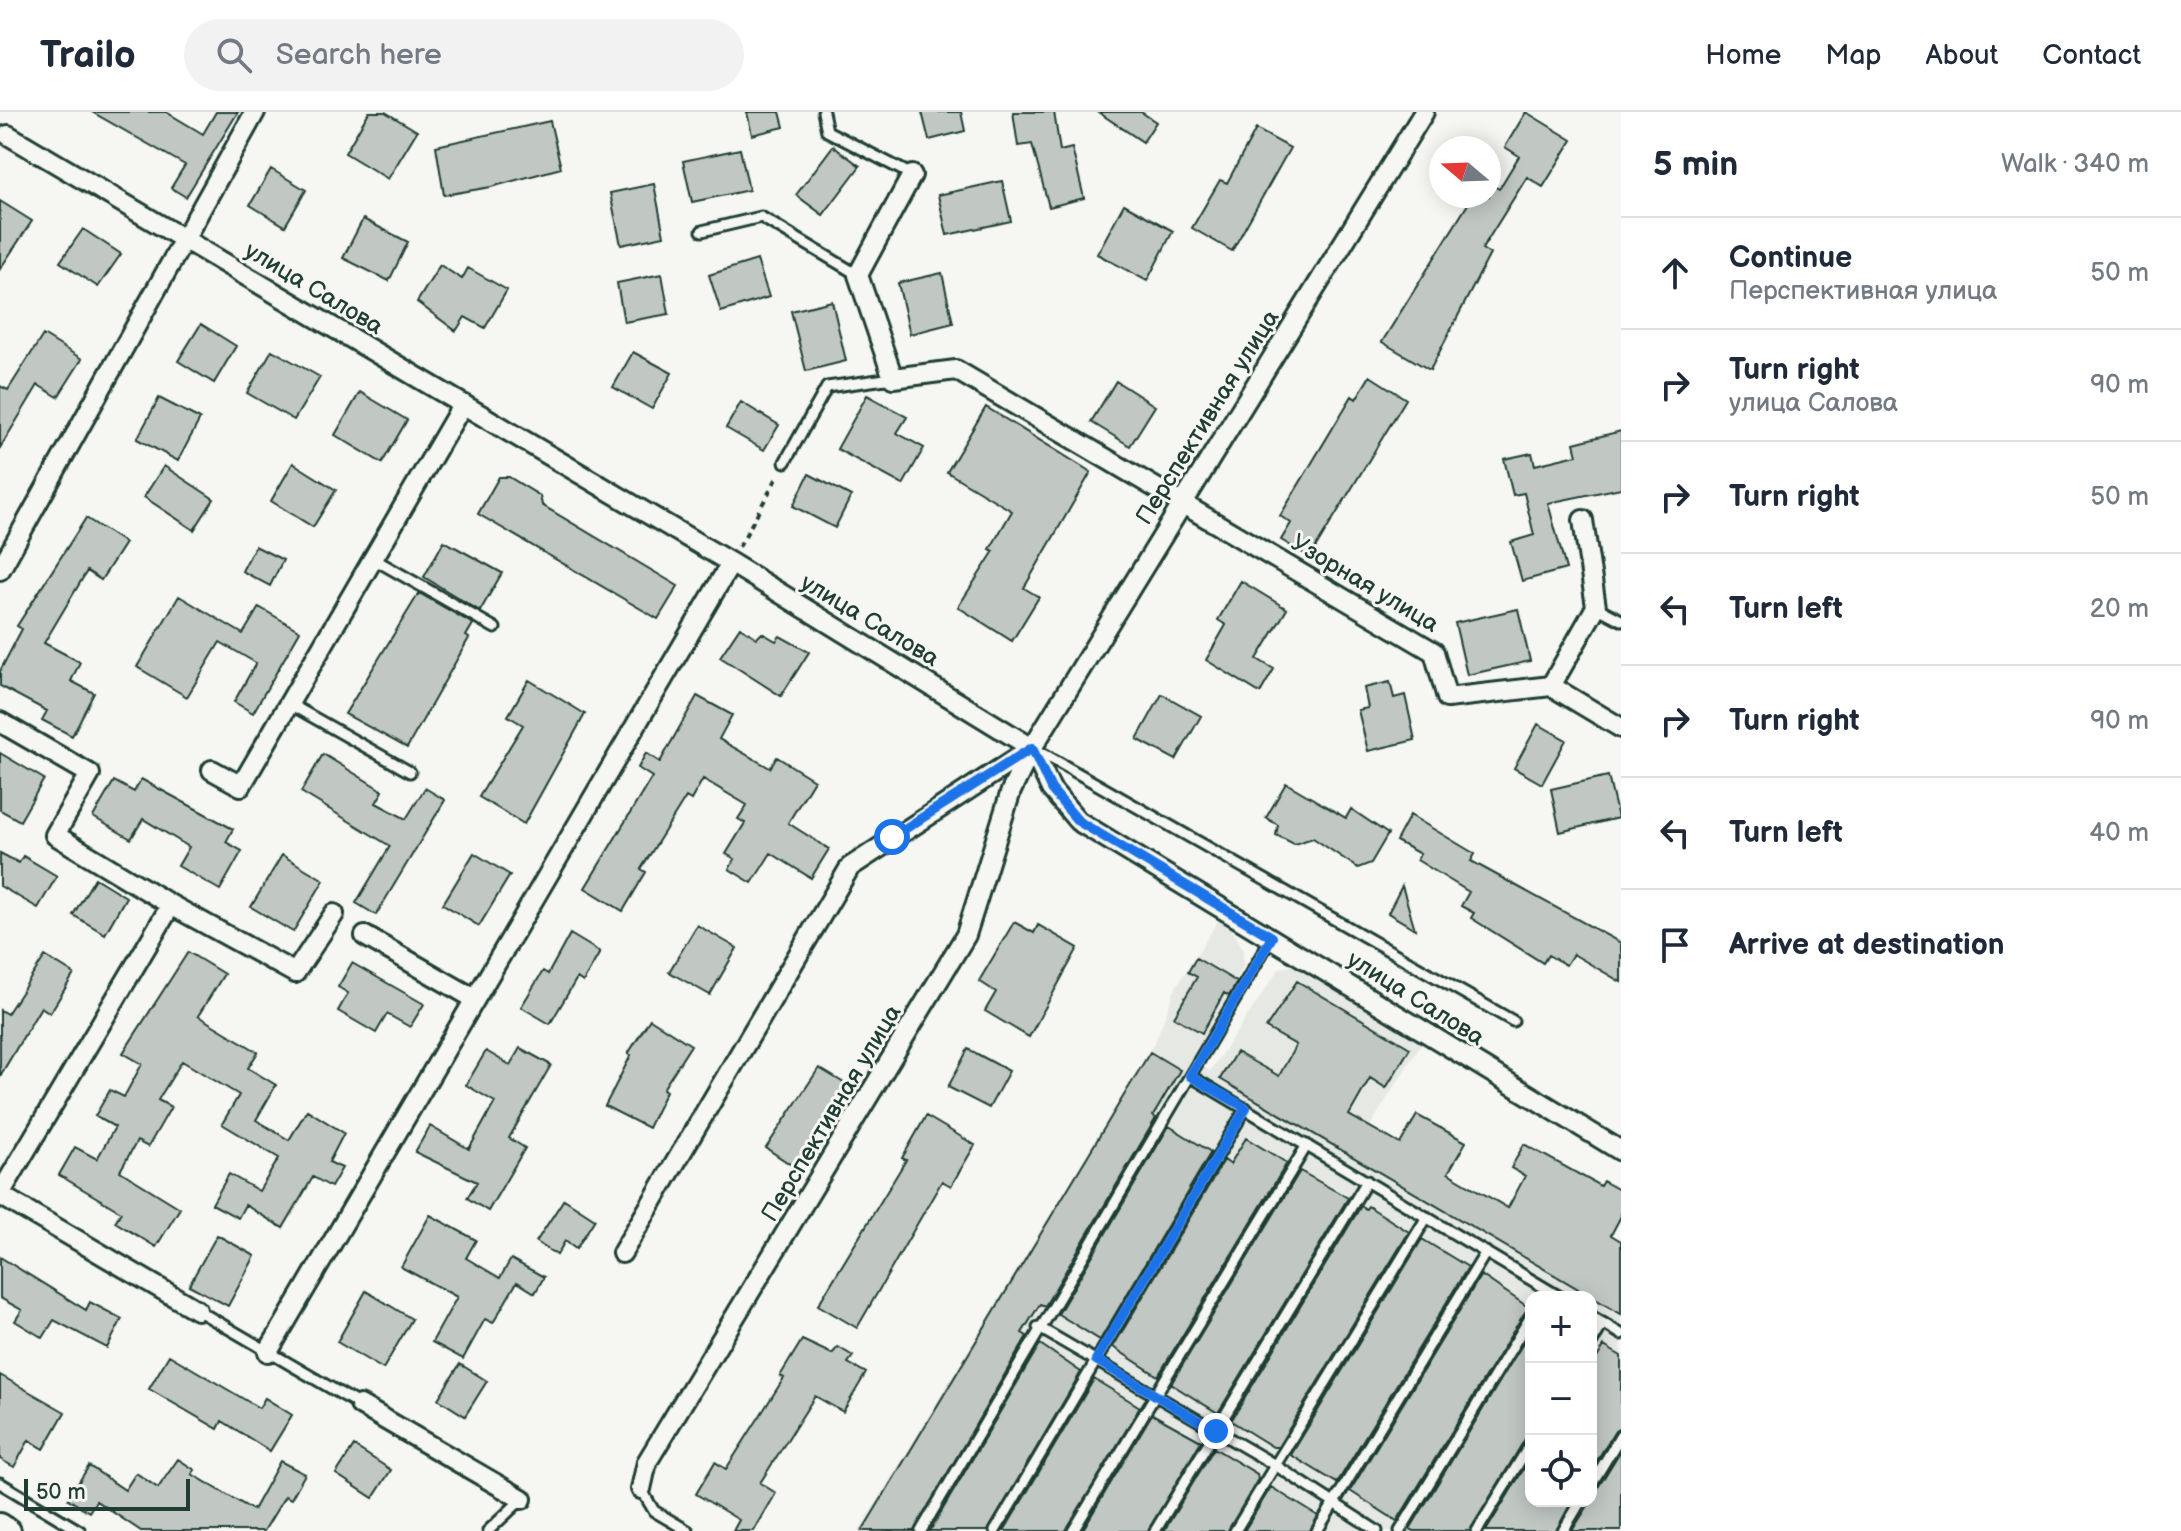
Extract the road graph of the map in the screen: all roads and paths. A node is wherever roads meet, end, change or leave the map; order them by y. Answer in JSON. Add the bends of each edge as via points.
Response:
{"nodes":[{"id":1,"x":255,"y":112,"type":"edge"},
{"id":2,"x":823,"y":112,"type":"edge"},
{"id":3,"x":1424,"y":112,"type":"edge"},
{"id":4,"x":8,"y":135,"type":"dead end"},
{"id":5,"x":912,"y":175,"type":"joint"},
{"id":6,"x":702,"y":231,"type":"dead end"},
{"id":7,"x":186,"y":240,"type":"junction"},
{"id":8,"x":858,"y":275,"type":"junction"},
{"id":9,"x":893,"y":378,"type":"junction"},
{"id":10,"x":463,"y":404,"type":"junction"},
{"id":11,"x":785,"y":462,"type":"joint"},
{"id":12,"x":1182,"y":502,"type":"junction"},
{"id":13,"x":1583,"y":520,"type":"dead end"},
{"id":14,"x":372,"y":558,"type":"junction"},
{"id":15,"x":731,"y":563,"type":"junction"},
{"id":16,"x":0,"y":570,"type":"edge"},
{"id":17,"x":1596,"y":607,"type":"junction"},
{"id":18,"x":1621,"y":620,"type":"edge"},
{"id":19,"x":495,"y":628,"type":"dead end"},
{"id":20,"x":1551,"y":686,"type":"junction"},
{"id":21,"x":288,"y":703,"type":"junction"},
{"id":22,"x":0,"y":722,"type":"edge"},
{"id":23,"x":1621,"y":728,"type":"edge"},
{"id":24,"x":1032,"y":748,"type":"junction"},
{"id":25,"x":212,"y":770,"type":"dead end"},
{"id":26,"x":410,"y":772,"type":"dead end"},
{"id":27,"x":171,"y":905,"type":"junction"},
{"id":28,"x":334,"y":914,"type":"dead end"},
{"id":29,"x":365,"y":936,"type":"dead end"},
{"id":30,"x":1272,"y":937,"type":"junction"},
{"id":31,"x":475,"y":999,"type":"junction"},
{"id":32,"x":1513,"y":1021,"type":"dead end"},
{"id":33,"x":1190,"y":1076,"type":"junction"},
{"id":34,"x":1246,"y":1108,"type":"junction"},
{"id":35,"x":1307,"y":1145,"type":"junction"},
{"id":36,"x":1621,"y":1151,"type":"edge"},
{"id":37,"x":1367,"y":1181,"type":"junction"},
{"id":38,"x":0,"y":1195,"type":"edge"},
{"id":39,"x":1427,"y":1217,"type":"junction"},
{"id":40,"x":1486,"y":1252,"type":"junction"},
{"id":41,"x":622,"y":1253,"type":"dead end"},
{"id":42,"x":1542,"y":1291,"type":"edge"},
{"id":43,"x":197,"y":1310,"type":"joint"},
{"id":44,"x":1597,"y":1320,"type":"edge"},
{"id":45,"x":1603,"y":1323,"type":"junction"},
{"id":46,"x":1525,"y":1326,"type":"edge"},
{"id":47,"x":1038,"y":1327,"type":"junction"},
{"id":48,"x":1597,"y":1334,"type":"edge"},
{"id":49,"x":1621,"y":1334,"type":"edge"},
{"id":50,"x":268,"y":1352,"type":"junction"},
{"id":51,"x":1096,"y":1360,"type":"junction"},
{"id":52,"x":1156,"y":1396,"type":"junction"},
{"id":53,"x":360,"y":1405,"type":"joint"},
{"id":54,"x":1216,"y":1431,"type":"junction"},
{"id":55,"x":1621,"y":1435,"type":"edge"},
{"id":56,"x":1525,"y":1453,"type":"edge"},
{"id":57,"x":1275,"y":1465,"type":"junction"},
{"id":58,"x":1597,"y":1475,"type":"edge"},
{"id":59,"x":0,"y":1483,"type":"edge"},
{"id":60,"x":641,"y":1489,"type":"joint"},
{"id":61,"x":522,"y":1499,"type":"joint"},
{"id":62,"x":1334,"y":1503,"type":"junction"},
{"id":63,"x":1577,"y":1507,"type":"edge"},
{"id":64,"x":0,"y":1525,"type":"edge"},
{"id":65,"x":9,"y":1531,"type":"edge"},
{"id":66,"x":80,"y":1531,"type":"edge"},
{"id":67,"x":488,"y":1531,"type":"edge"},
{"id":68,"x":688,"y":1531,"type":"edge"},
{"id":69,"x":921,"y":1531,"type":"edge"},
{"id":70,"x":995,"y":1531,"type":"edge"},
{"id":71,"x":1073,"y":1531,"type":"edge"},
{"id":72,"x":1155,"y":1531,"type":"edge"},
{"id":73,"x":1235,"y":1531,"type":"edge"},
{"id":74,"x":1317,"y":1531,"type":"edge"},
{"id":75,"x":1377,"y":1531,"type":"edge"},
{"id":76,"x":1400,"y":1531,"type":"edge"},
{"id":77,"x":1477,"y":1531,"type":"edge"},
{"id":78,"x":1563,"y":1531,"type":"edge"}],
"edges":[{"from":1,"to":7,"type":"street"},
{"from":2,"to":5,"type":"lane","via":[[827,131]]},
{"from":3,"to":12,"type":"street","name":"Перспективная улица"},
{"from":4,"to":7,"type":"street","name":"улица Салова"},
{"from":5,"to":8,"type":"street"},
{"from":6,"to":8,"type":"lane","via":[[761,217]]},
{"from":7,"to":10,"type":"street","name":"улица Салова"},
{"from":7,"to":16,"type":"street"},
{"from":8,"to":9,"type":"street"},
{"from":9,"to":11,"type":"lane","via":[[827,387]]},
{"from":9,"to":12,"type":"street","via":[[956,370]]},
{"from":10,"to":14,"type":"street"},
{"from":10,"to":15,"type":"street","name":"улица Салова"},
{"from":11,"to":15,"type":"path"},
{"from":12,"to":20,"type":"street","name":"Узорная улица","via":[[1434,652],[1447,698]]},
{"from":12,"to":24,"type":"street","name":"Перспективная улица"},
{"from":13,"to":17,"type":"street"},
{"from":14,"to":19,"type":"lane"},
{"from":14,"to":21,"type":"street"},
{"from":15,"to":24,"type":"street","name":"улица Салова"},
{"from":15,"to":31,"type":"street"},
{"from":17,"to":18,"type":"lane"},
{"from":17,"to":20,"type":"street"},
{"from":20,"to":23,"type":"street"},
{"from":21,"to":25,"type":"street","via":[[241,786]]},
{"from":21,"to":26,"type":"lane"},
{"from":22,"to":27,"type":"street","via":[[90,774],[55,835]]},
{"from":24,"to":30,"type":"street","name":"улица Салова","via":[[1051,789],[1078,821]]},
{"from":24,"to":32,"type":"lane"},
{"from":24,"to":41,"type":"street","name":"Перспективная улица","via":[[850,867]]},
{"from":24,"to":60,"type":"street","name":"Перспективная улица","via":[[1011,791],[966,935],[647,1462]]},
{"from":27,"to":28,"type":"street","via":[[295,973]]},
{"from":27,"to":38,"type":"street"},
{"from":29,"to":31,"type":"street"},
{"from":30,"to":33,"type":"lane"},
{"from":30,"to":36,"type":"street","name":"улица Салова"},
{"from":31,"to":50,"type":"street"},
{"from":33,"to":34,"type":"lane"},
{"from":33,"to":47,"type":"lane"},
{"from":34,"to":35,"type":"lane"},
{"from":34,"to":51,"type":"lane"},
{"from":35,"to":37,"type":"lane"},
{"from":35,"to":52,"type":"lane"},
{"from":37,"to":39,"type":"lane"},
{"from":37,"to":54,"type":"lane"},
{"from":38,"to":43,"type":"street"},
{"from":39,"to":40,"type":"lane"},
{"from":39,"to":57,"type":"lane"},
{"from":40,"to":42,"type":"lane"},
{"from":40,"to":62,"type":"lane"},
{"from":43,"to":50,"type":"lane"},
{"from":44,"to":45,"type":"lane"},
{"from":45,"to":48,"type":"lane"},
{"from":45,"to":49,"type":"lane"},
{"from":46,"to":76,"type":"lane"},
{"from":47,"to":51,"type":"lane"},
{"from":47,"to":69,"type":"lane"},
{"from":50,"to":53,"type":"lane"},
{"from":51,"to":52,"type":"lane"},
{"from":51,"to":70,"type":"lane"},
{"from":52,"to":54,"type":"lane"},
{"from":52,"to":71,"type":"lane"},
{"from":53,"to":61,"type":"street"},
{"from":54,"to":57,"type":"lane"},
{"from":54,"to":72,"type":"lane"},
{"from":55,"to":58,"type":"lane"},
{"from":56,"to":77,"type":"lane"},
{"from":57,"to":62,"type":"lane"},
{"from":57,"to":73,"type":"lane"},
{"from":59,"to":66,"type":"lane"},
{"from":60,"to":68,"type":"lane","via":[[654,1511]]},
{"from":61,"to":67,"type":"lane"},
{"from":62,"to":74,"type":"lane"},
{"from":62,"to":75,"type":"lane"},
{"from":63,"to":78,"type":"lane"},
{"from":64,"to":65,"type":"street"}]}
